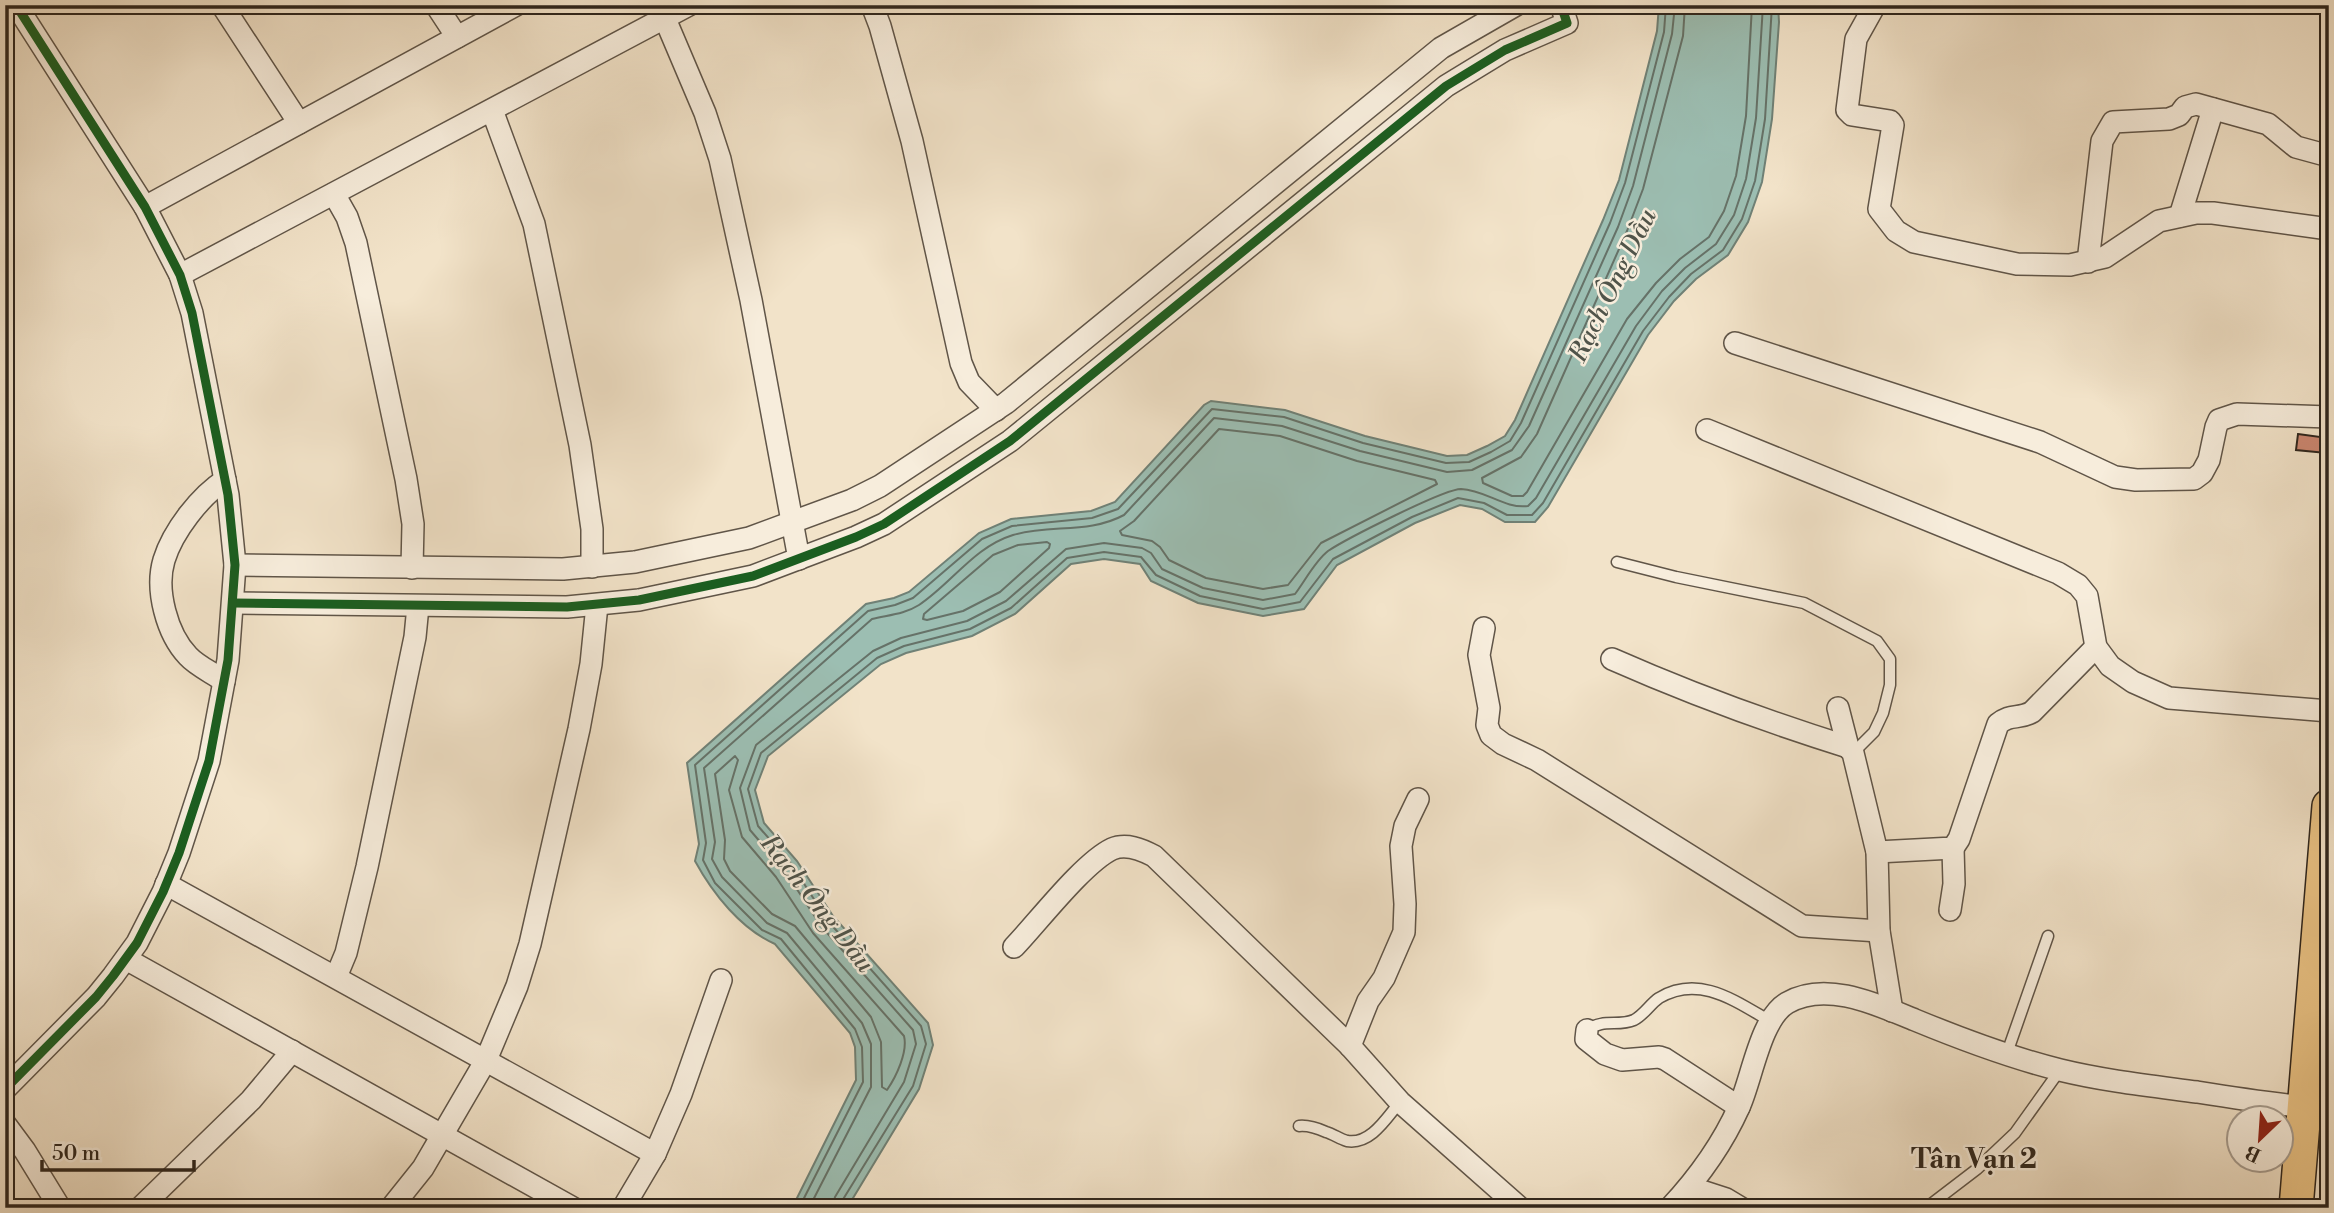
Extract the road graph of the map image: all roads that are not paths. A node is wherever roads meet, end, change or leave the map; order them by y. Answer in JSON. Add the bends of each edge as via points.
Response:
{"nodes":[{"id":1,"x":16,"y":5,"type":"edge"},
{"id":2,"x":222,"y":5,"type":"edge"},
{"id":3,"x":436,"y":5,"type":"edge"},
{"id":4,"x":516,"y":5,"type":"edge"},
{"id":5,"x":689,"y":5,"type":"edge"},
{"id":6,"x":872,"y":5,"type":"edge"},
{"id":7,"x":1561,"y":5,"type":"edge"},
{"id":8,"x":1875,"y":5,"type":"edge"},
{"id":9,"x":1507,"y":8,"type":"edge"},
{"id":10,"x":662,"y":12,"type":"edge"},
{"id":11,"x":457,"y":37,"type":"junction"},
{"id":12,"x":1366,"y":109,"type":"junction"},
{"id":13,"x":2213,"y":109,"type":"junction"},
{"id":14,"x":492,"y":110,"type":"junction"},
{"id":15,"x":299,"y":123,"type":"junction"},
{"id":16,"x":1389,"y":132,"type":"junction"},
{"id":17,"x":2329,"y":156,"type":"edge"},
{"id":18,"x":334,"y":194,"type":"junction"},
{"id":19,"x":145,"y":207,"type":"junction"},
{"id":20,"x":2180,"y":216,"type":"junction"},
{"id":21,"x":2329,"y":229,"type":"edge"},
{"id":22,"x":2088,"y":262,"type":"junction"},
{"id":23,"x":180,"y":275,"type":"junction"},
{"id":24,"x":1735,"y":343,"type":"dead end"},
{"id":25,"x":996,"y":410,"type":"junction"},
{"id":26,"x":2329,"y":416,"type":"edge"},
{"id":27,"x":1707,"y":430,"type":"dead end"},
{"id":28,"x":225,"y":480,"type":"junction"},
{"id":29,"x":792,"y":522,"type":"junction"},
{"id":30,"x":799,"y":559,"type":"junction"},
{"id":31,"x":1617,"y":562,"type":"dead end"},
{"id":32,"x":235,"y":565,"type":"junction"},
{"id":33,"x":592,"y":567,"type":"junction"},
{"id":34,"x":412,"y":568,"type":"junction"},
{"id":35,"x":233,"y":603,"type":"junction"},
{"id":36,"x":597,"y":605,"type":"junction"},
{"id":37,"x":418,"y":606,"type":"junction"},
{"id":38,"x":1484,"y":628,"type":"dead end"},
{"id":39,"x":2096,"y":647,"type":"junction"},
{"id":40,"x":1612,"y":659,"type":"dead end"},
{"id":41,"x":224,"y":681,"type":"junction"},
{"id":42,"x":1838,"y":708,"type":"dead end"},
{"id":43,"x":2329,"y":711,"type":"edge"},
{"id":44,"x":1850,"y":750,"type":"junction"},
{"id":45,"x":1418,"y":799,"type":"dead end"},
{"id":46,"x":2329,"y":806,"type":"edge"},
{"id":47,"x":1953,"y":848,"type":"junction"},
{"id":48,"x":1877,"y":852,"type":"junction"},
{"id":49,"x":166,"y":884,"type":"junction"},
{"id":50,"x":1951,"y":910,"type":"dead end"},
{"id":51,"x":1879,"y":931,"type":"junction"},
{"id":52,"x":2048,"y":936,"type":"dead end"},
{"id":53,"x":1014,"y":947,"type":"dead end"},
{"id":54,"x":125,"y":959,"type":"junction"},
{"id":55,"x":336,"y":977,"type":"junction"},
{"id":56,"x":721,"y":980,"type":"dead end"},
{"id":57,"x":1892,"y":1011,"type":"junction"},
{"id":58,"x":1770,"y":1021,"type":"junction"},
{"id":59,"x":1587,"y":1030,"type":"joint"},
{"id":60,"x":1350,"y":1046,"type":"junction"},
{"id":61,"x":292,"y":1051,"type":"junction"},
{"id":62,"x":2007,"y":1053,"type":"junction"},
{"id":63,"x":486,"y":1060,"type":"junction"},
{"id":64,"x":2060,"y":1070,"type":"junction"},
{"id":65,"x":5,"y":1089,"type":"edge"},
{"id":66,"x":1400,"y":1102,"type":"junction"},
{"id":67,"x":1739,"y":1107,"type":"junction"},
{"id":68,"x":2316,"y":1108,"type":"edge"},
{"id":69,"x":5,"y":1124,"type":"edge"},
{"id":70,"x":1298,"y":1126,"type":"dead end"},
{"id":71,"x":443,"y":1135,"type":"junction"},
{"id":72,"x":654,"y":1154,"type":"junction"},
{"id":73,"x":1689,"y":1187,"type":"junction"},
{"id":74,"x":60,"y":1208,"type":"edge"},
{"id":75,"x":140,"y":1208,"type":"edge"},
{"id":76,"x":391,"y":1208,"type":"edge"},
{"id":77,"x":573,"y":1208,"type":"edge"},
{"id":78,"x":623,"y":1208,"type":"edge"},
{"id":79,"x":1520,"y":1208,"type":"edge"},
{"id":80,"x":1670,"y":1208,"type":"edge"},
{"id":81,"x":1741,"y":1208,"type":"edge"},
{"id":82,"x":1926,"y":1208,"type":"edge"},
{"id":83,"x":2295,"y":1208,"type":"edge"}],
"edges":[{"from":1,"to":19,"type":"street"},
{"from":2,"to":15,"type":"street"},
{"from":3,"to":11,"type":"street"},
{"from":4,"to":11,"type":"street"},
{"from":5,"to":10,"type":"street"},
{"from":6,"to":25,"type":"street","via":[[912,141],[961,363],[969,382]]},
{"from":7,"to":16,"type":"street","via":[[1567,23],[1505,50],[1455,80]]},
{"from":8,"to":22,"type":"street","via":[[1856,39],[1847,110],[1893,125],[1879,209],[1887,222],[1914,242],[2017,264]]},
{"from":9,"to":12,"type":"street","via":[[1441,48]]},
{"from":10,"to":14,"type":"street"},
{"from":10,"to":29,"type":"street","via":[[720,159]]},
{"from":11,"to":15,"type":"street"},
{"from":12,"to":16,"type":"street"},
{"from":12,"to":25,"type":"street"},
{"from":13,"to":17,"type":"street","via":[[2268,124],[2296,147]]},
{"from":13,"to":20,"type":"street"},
{"from":13,"to":22,"type":"street","via":[[2196,104],[2169,119],[2113,122],[2102,141]]},
{"from":14,"to":18,"type":"street"},
{"from":14,"to":33,"type":"street","via":[[534,224],[582,457]]},
{"from":15,"to":19,"type":"street"},
{"from":16,"to":30,"type":"street","via":[[1010,441],[870,532]]},
{"from":18,"to":23,"type":"street"},
{"from":18,"to":34,"type":"street","via":[[356,243],[407,479]]},
{"from":19,"to":23,"type":"street"},
{"from":20,"to":21,"type":"street","via":[[2213,213]]},
{"from":20,"to":22,"type":"street","via":[[2158,221],[2105,257]]},
{"from":23,"to":28,"type":"street","via":[[192,313]]},
{"from":24,"to":26,"type":"street","via":[[2040,442],[2115,477],[2136,480],[2194,479],[2209,460],[2219,420],[2227,416]]},
{"from":25,"to":29,"type":"street","via":[[880,486]]},
{"from":27,"to":39,"type":"street","via":[[2058,573],[2087,596]]},
{"from":28,"to":32,"type":"street"},
{"from":28,"to":41,"type":"street","via":[[209,490],[176,537],[164,561],[161,590],[166,614],[189,657]]},
{"from":29,"to":30,"type":"street"},
{"from":29,"to":33,"type":"street","via":[[739,541]]},
{"from":30,"to":36,"type":"street","via":[[744,578]]},
{"from":31,"to":44,"type":"lane","via":[[1804,603],[1877,641],[1890,659],[1890,685],[1874,732]]},
{"from":32,"to":34,"type":"street"},
{"from":32,"to":35,"type":"street"},
{"from":33,"to":34,"type":"street"},
{"from":35,"to":37,"type":"street"},
{"from":35,"to":41,"type":"street"},
{"from":36,"to":37,"type":"street"},
{"from":36,"to":63,"type":"street","via":[[586,690],[535,922],[517,986]]},
{"from":37,"to":55,"type":"street","via":[[367,867]]},
{"from":38,"to":51,"type":"street","via":[[1479,655],[1491,736],[1537,760],[1802,926]]},
{"from":39,"to":43,"type":"street","via":[[2110,666],[2169,698]]},
{"from":39,"to":47,"type":"street","via":[[2032,712],[2006,717],[1998,724]]},
{"from":40,"to":44,"type":"street"},
{"from":41,"to":49,"type":"street","via":[[209,761]]},
{"from":42,"to":44,"type":"street"},
{"from":44,"to":48,"type":"street"},
{"from":45,"to":60,"type":"street","via":[[1401,846],[1404,932]]},
{"from":46,"to":68,"type":"main road"},
{"from":47,"to":48,"type":"street"},
{"from":47,"to":50,"type":"street"},
{"from":48,"to":51,"type":"street"},
{"from":49,"to":54,"type":"street"},
{"from":49,"to":55,"type":"street"},
{"from":51,"to":57,"type":"street"},
{"from":52,"to":62,"type":"lane"},
{"from":53,"to":60,"type":"street","via":[[1087,867],[1114,848],[1137,847],[1154,856]]},
{"from":54,"to":61,"type":"street"},
{"from":54,"to":65,"type":"street","via":[[96,997]]},
{"from":55,"to":63,"type":"street"},
{"from":56,"to":72,"type":"street","via":[[685,1084]]},
{"from":57,"to":58,"type":"street","via":[[1863,1000],[1818,995],[1787,1003]]},
{"from":57,"to":62,"type":"street"},
{"from":58,"to":59,"type":"lane","via":[[1718,992],[1699,987],[1679,989],[1658,999],[1635,1020],[1597,1023]]},
{"from":58,"to":67,"type":"street"},
{"from":59,"to":67,"type":"street","via":[[1586,1039],[1605,1054],[1622,1060],[1659,1057]]},
{"from":60,"to":66,"type":"street"},
{"from":61,"to":71,"type":"street"},
{"from":61,"to":75,"type":"street","via":[[251,1100]]},
{"from":62,"to":64,"type":"street"},
{"from":63,"to":71,"type":"street"},
{"from":63,"to":72,"type":"street"},
{"from":64,"to":68,"type":"street"},
{"from":64,"to":82,"type":"lane","via":[[2015,1133]]},
{"from":66,"to":70,"type":"lane","via":[[1367,1138],[1347,1141],[1308,1125]]},
{"from":66,"to":79,"type":"street"},
{"from":67,"to":73,"type":"street"},
{"from":68,"to":83,"type":"main road"},
{"from":69,"to":74,"type":"street"},
{"from":71,"to":76,"type":"street"},
{"from":71,"to":77,"type":"street"},
{"from":72,"to":78,"type":"street"},
{"from":73,"to":80,"type":"street"},
{"from":73,"to":81,"type":"street"}]}
